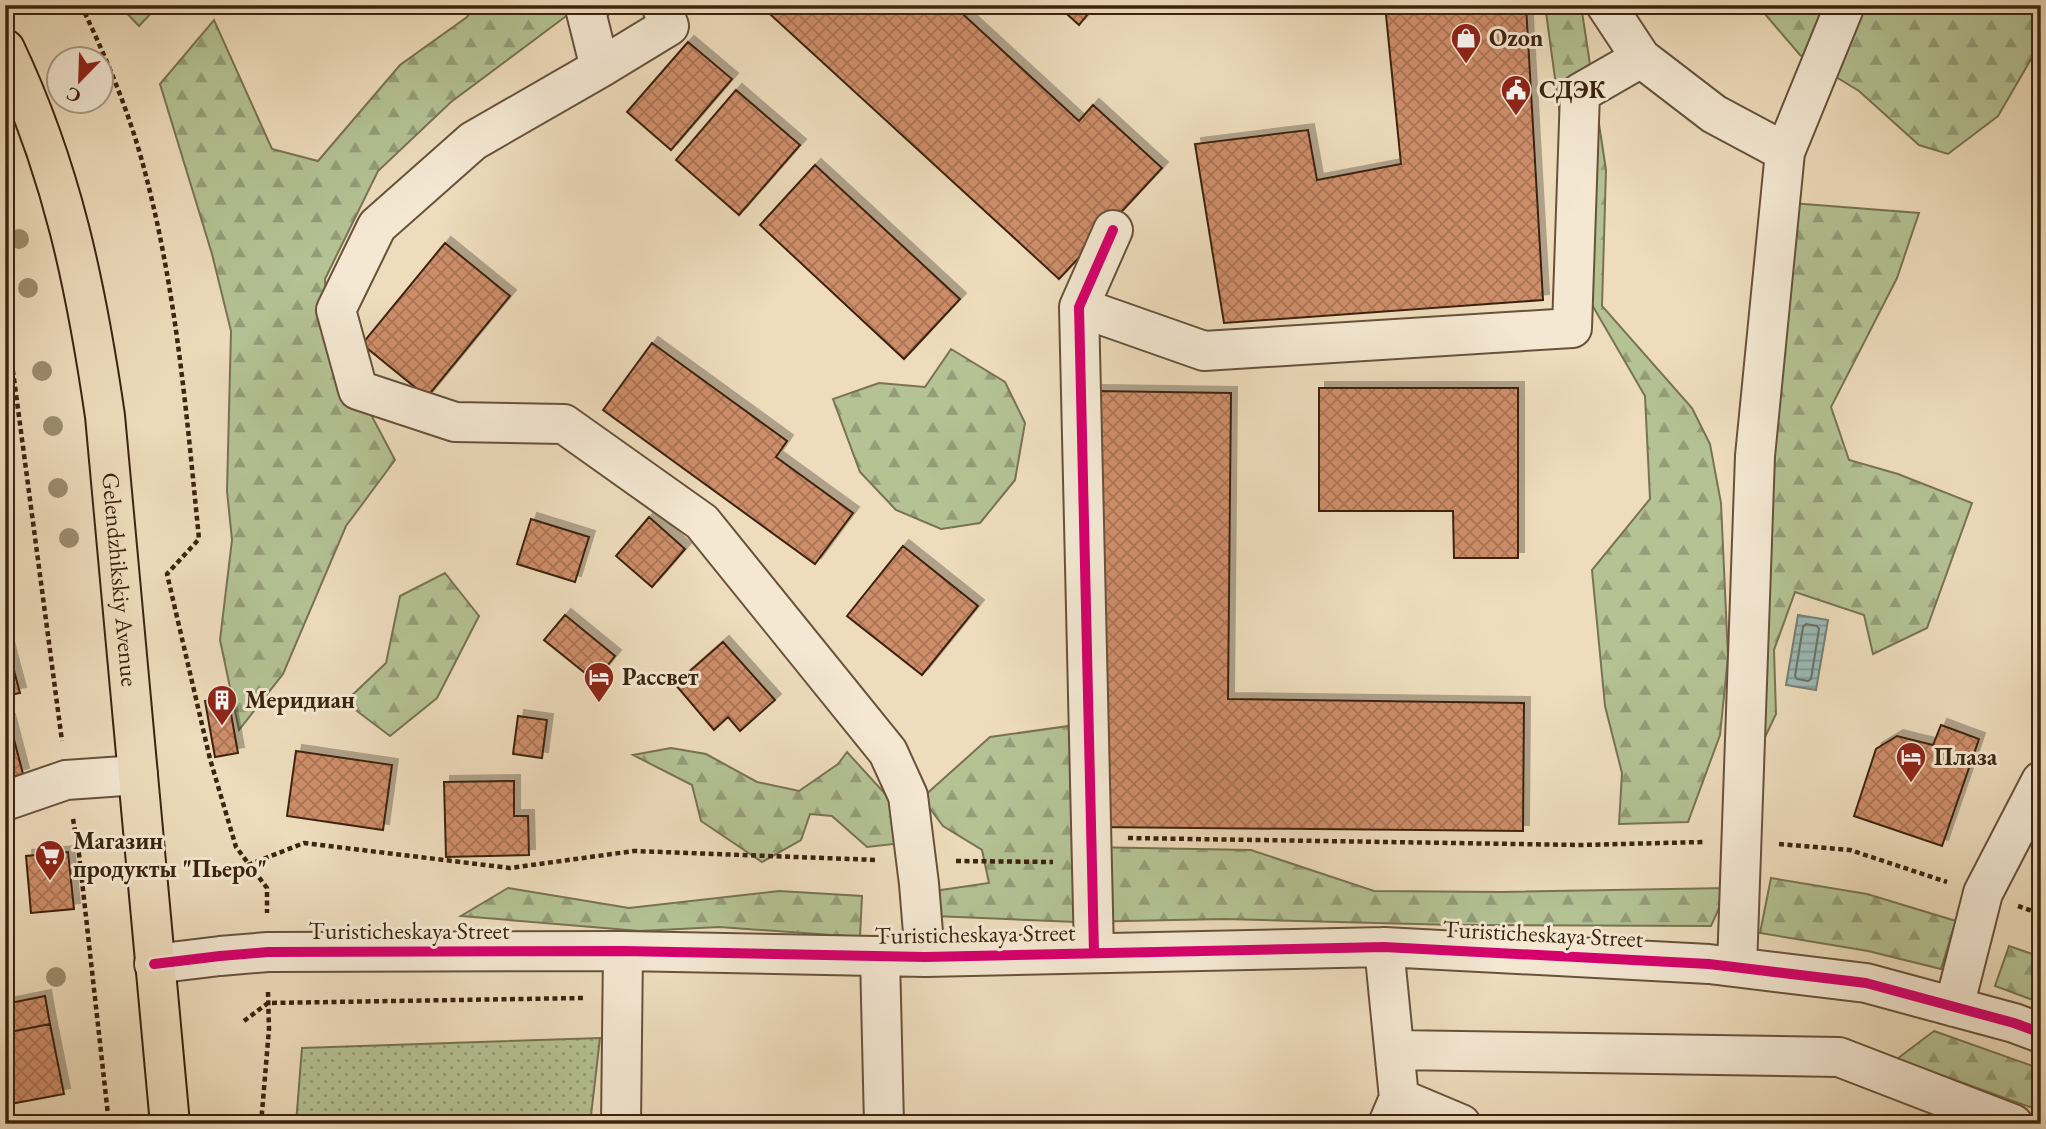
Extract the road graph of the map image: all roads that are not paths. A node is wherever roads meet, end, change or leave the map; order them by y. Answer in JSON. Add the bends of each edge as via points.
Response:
{"nodes":[{"id":1,"x":591,"y":5,"type":"edge"},
{"id":2,"x":661,"y":5,"type":"edge"},
{"id":3,"x":1606,"y":5,"type":"edge"},
{"id":4,"x":1845,"y":5,"type":"edge"},
{"id":5,"x":5,"y":49,"type":"edge"},
{"id":6,"x":1642,"y":58,"type":"junction"},
{"id":7,"x":600,"y":68,"type":"junction"},
{"id":8,"x":1785,"y":152,"type":"junction"},
{"id":9,"x":1113,"y":230,"type":"dead end"},
{"id":10,"x":1080,"y":307,"type":"junction"},
{"id":11,"x":138,"y":775,"type":"junction"},
{"id":12,"x":2041,"y":781,"type":"edge"},
{"id":13,"x":5,"y":802,"type":"edge"},
{"id":14,"x":1384,"y":947,"type":"junction"},
{"id":15,"x":623,"y":951,"type":"junction"},
{"id":16,"x":1094,"y":953,"type":"junction"},
{"id":17,"x":880,"y":957,"type":"junction"},
{"id":18,"x":925,"y":957,"type":"junction"},
{"id":19,"x":154,"y":964,"type":"junction"},
{"id":20,"x":1737,"y":967,"type":"junction"},
{"id":21,"x":1954,"y":1007,"type":"junction"},
{"id":22,"x":2041,"y":1033,"type":"edge"},
{"id":23,"x":1395,"y":1050,"type":"junction"},
{"id":24,"x":1393,"y":1111,"type":"edge"},
{"id":25,"x":170,"y":1124,"type":"edge"},
{"id":26,"x":621,"y":1124,"type":"edge"},
{"id":27,"x":884,"y":1124,"type":"edge"},
{"id":28,"x":1461,"y":1124,"type":"edge"},
{"id":29,"x":2013,"y":1124,"type":"edge"}],
"edges":[{"from":1,"to":7,"type":"street","via":[[586,12]]},
{"from":2,"to":7,"type":"street","via":[[669,26]]},
{"from":3,"to":6,"type":"street"},
{"from":4,"to":8,"type":"street"},
{"from":5,"to":11,"type":"main road","name":"Gelendzhikskiy Avenue","via":[[60,190],[92,328],[105,416]]},
{"from":6,"to":8,"type":"street","via":[[1714,114]]},
{"from":6,"to":10,"type":"street","via":[[1580,93],[1572,328],[1204,351]]},
{"from":7,"to":18,"type":"street","via":[[472,141],[377,226],[336,310],[358,390],[455,422],[564,424],[702,522],[888,752],[908,796]]},
{"from":8,"to":20,"type":"street","via":[[1755,456]]},
{"from":9,"to":10,"type":"street"},
{"from":10,"to":16,"type":"street"},
{"from":11,"to":13,"type":"street","via":[[66,780]]},
{"from":11,"to":19,"type":"main road","name":"Gelendzhikskiy Avenue"},
{"from":12,"to":21,"type":"street","via":[[1983,893]]},
{"from":14,"to":16,"type":"street","name":"Turisticheskaya Street"},
{"from":14,"to":20,"type":"street","name":"Turisticheskaya Street"},
{"from":14,"to":23,"type":"street"},
{"from":15,"to":17,"type":"street","name":"Turisticheskaya Street"},
{"from":15,"to":19,"type":"street","name":"Turisticheskaya Street","via":[[268,952]]},
{"from":15,"to":26,"type":"street"},
{"from":16,"to":18,"type":"street","name":"Turisticheskaya Street"},
{"from":17,"to":18,"type":"street","name":"Turisticheskaya Street"},
{"from":17,"to":27,"type":"street"},
{"from":19,"to":25,"type":"main road","name":"Gelendzhikskiy Avenue"},
{"from":20,"to":21,"type":"street","name":"Turisticheskaya Street","via":[[1866,982]]},
{"from":21,"to":22,"type":"street","name":"Turisticheskaya Street"},
{"from":23,"to":24,"type":"street"},
{"from":23,"to":29,"type":"street","via":[[1839,1058]]},
{"from":24,"to":28,"type":"street"}]}
